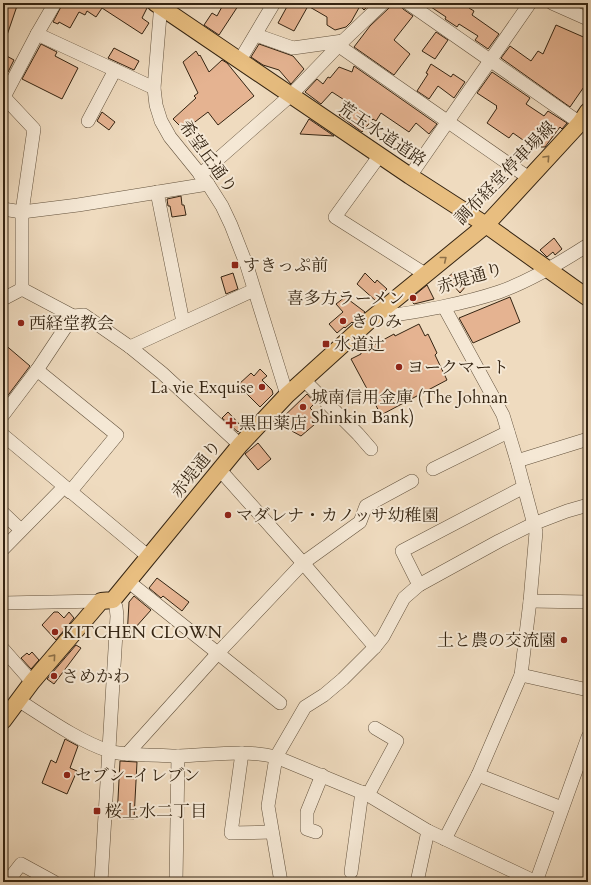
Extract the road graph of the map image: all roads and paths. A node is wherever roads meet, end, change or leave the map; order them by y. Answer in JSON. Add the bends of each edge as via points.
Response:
{"nodes":[{"id":1,"x":55,"y":3,"type":"edge"},
{"id":2,"x":274,"y":3,"type":"edge"},
{"id":3,"x":383,"y":3,"type":"edge"},
{"id":4,"x":408,"y":3,"type":"edge"},
{"id":5,"x":530,"y":3,"type":"edge"},
{"id":6,"x":552,"y":3,"type":"edge"},
{"id":7,"x":159,"y":4,"type":"edge"},
{"id":8,"x":588,"y":19,"type":"edge"},
{"id":9,"x":37,"y":34,"type":"junction"},
{"id":10,"x":256,"y":35,"type":"junction"},
{"id":11,"x":341,"y":44,"type":"junction"},
{"id":12,"x":240,"y":60,"type":"junction"},
{"id":13,"x":491,"y":61,"type":"junction"},
{"id":14,"x":115,"y":70,"type":"junction"},
{"id":15,"x":154,"y":88,"type":"junction"},
{"id":16,"x":291,"y":95,"type":"junction"},
{"id":17,"x":584,"y":117,"type":"edge"},
{"id":18,"x":88,"y":121,"type":"dead end"},
{"id":19,"x":448,"y":122,"type":"junction"},
{"id":20,"x":380,"y":155,"type":"junction"},
{"id":21,"x":410,"y":176,"type":"junction"},
{"id":22,"x":529,"y":178,"type":"junction"},
{"id":23,"x":204,"y":179,"type":"junction"},
{"id":24,"x":157,"y":192,"type":"junction"},
{"id":25,"x":3,"y":209,"type":"edge"},
{"id":26,"x":22,"y":212,"type":"junction"},
{"id":27,"x":486,"y":225,"type":"junction"},
{"id":28,"x":588,"y":246,"type":"edge"},
{"id":29,"x":547,"y":270,"type":"junction"},
{"id":30,"x":425,"y":274,"type":"junction"},
{"id":31,"x":22,"y":289,"type":"junction"},
{"id":32,"x":254,"y":290,"type":"junction"},
{"id":33,"x":588,"y":298,"type":"edge"},
{"id":34,"x":3,"y":299,"type":"edge"},
{"id":35,"x":444,"y":307,"type":"junction"},
{"id":36,"x":73,"y":316,"type":"junction"},
{"id":37,"x":371,"y":319,"type":"junction"},
{"id":38,"x":183,"y":322,"type":"junction"},
{"id":39,"x":130,"y":347,"type":"junction"},
{"id":40,"x":37,"y":370,"type":"junction"},
{"id":41,"x":303,"y":379,"type":"junction"},
{"id":42,"x":287,"y":395,"type":"junction"},
{"id":43,"x":3,"y":415,"type":"edge"},
{"id":44,"x":508,"y":432,"type":"junction"},
{"id":45,"x":3,"y":435,"type":"edge"},
{"id":46,"x":588,"y":439,"type":"edge"},
{"id":47,"x":240,"y":445,"type":"junction"},
{"id":48,"x":371,"y":449,"type":"dead end"},
{"id":49,"x":517,"y":461,"type":"junction"},
{"id":50,"x":433,"y":469,"type":"dead end"},
{"id":51,"x":220,"y":470,"type":"junction"},
{"id":52,"x":412,"y":481,"type":"dead end"},
{"id":53,"x":524,"y":487,"type":"junction"},
{"id":54,"x":67,"y":489,"type":"junction"},
{"id":55,"x":588,"y":505,"type":"edge"},
{"id":56,"x":3,"y":513,"type":"edge"},
{"id":57,"x":534,"y":524,"type":"junction"},
{"id":58,"x":21,"y":530,"type":"junction"},
{"id":59,"x":3,"y":549,"type":"edge"},
{"id":60,"x":149,"y":557,"type":"junction"},
{"id":61,"x":303,"y":563,"type":"junction"},
{"id":62,"x":129,"y":582,"type":"junction"},
{"id":63,"x":419,"y":585,"type":"junction"},
{"id":64,"x":107,"y":601,"type":"junction"},
{"id":65,"x":530,"y":601,"type":"junction"},
{"id":66,"x":588,"y":602,"type":"edge"},
{"id":67,"x":3,"y":603,"type":"edge"},
{"id":68,"x":375,"y":647,"type":"junction"},
{"id":69,"x":3,"y":650,"type":"edge"},
{"id":70,"x":218,"y":653,"type":"junction"},
{"id":71,"x":522,"y":675,"type":"junction"},
{"id":72,"x":32,"y":682,"type":"junction"},
{"id":73,"x":588,"y":690,"type":"edge"},
{"id":74,"x":18,"y":700,"type":"junction"},
{"id":75,"x":280,"y":703,"type":"dead end"},
{"id":76,"x":3,"y":721,"type":"edge"},
{"id":77,"x":375,"y":728,"type":"dead end"},
{"id":78,"x":588,"y":737,"type":"edge"},
{"id":79,"x":108,"y":751,"type":"junction"},
{"id":80,"x":242,"y":753,"type":"junction"},
{"id":81,"x":127,"y":754,"type":"junction"},
{"id":82,"x":178,"y":756,"type":"junction"},
{"id":83,"x":276,"y":757,"type":"junction"},
{"id":84,"x":478,"y":775,"type":"junction"},
{"id":85,"x":322,"y":776,"type":"junction"},
{"id":86,"x":365,"y":793,"type":"junction"},
{"id":87,"x":562,"y":808,"type":"junction"},
{"id":88,"x":428,"y":831,"type":"junction"},
{"id":89,"x":272,"y":832,"type":"junction"},
{"id":90,"x":316,"y":832,"type":"dead end"},
{"id":91,"x":445,"y":839,"type":"junction"},
{"id":92,"x":351,"y":872,"type":"dead end"},
{"id":93,"x":9,"y":874,"type":"edge"},
{"id":94,"x":54,"y":882,"type":"edge"},
{"id":95,"x":101,"y":882,"type":"edge"},
{"id":96,"x":176,"y":882,"type":"edge"},
{"id":97,"x":281,"y":882,"type":"edge"},
{"id":98,"x":417,"y":882,"type":"edge"}],
"edges":[{"from":1,"to":9,"type":"street"},
{"from":2,"to":10,"type":"street"},
{"from":3,"to":11,"type":"street"},
{"from":4,"to":13,"type":"street"},
{"from":5,"to":13,"type":"street"},
{"from":6,"to":8,"type":"street"},
{"from":7,"to":12,"type":"main road","name":"荒玉水道道路"},
{"from":7,"to":15,"type":"street","name":"希望丘通り"},
{"from":9,"to":14,"type":"street"},
{"from":9,"to":26,"type":"street","via":[[4,98],[34,129]]},
{"from":10,"to":11,"type":"street","via":[[293,48]]},
{"from":10,"to":12,"type":"street"},
{"from":11,"to":16,"type":"street"},
{"from":11,"to":19,"type":"street"},
{"from":12,"to":16,"type":"main road","name":"荒玉水道道路"},
{"from":13,"to":17,"type":"street"},
{"from":13,"to":19,"type":"street"},
{"from":14,"to":15,"type":"street"},
{"from":14,"to":18,"type":"street"},
{"from":15,"to":23,"type":"street","name":"希望丘通り","via":[[161,121],[170,137]]},
{"from":16,"to":20,"type":"main road","name":"荒玉水道道路"},
{"from":16,"to":23,"type":"street"},
{"from":22,"to":17,"type":"main road","name":"調布経堂停車場線","one_way":true},
{"from":19,"to":21,"type":"street"},
{"from":19,"to":22,"type":"street"},
{"from":20,"to":21,"type":"main road","name":"荒玉水道道路"},
{"from":20,"to":30,"type":"street","via":[[335,217]]},
{"from":21,"to":27,"type":"main road","name":"荒玉水道道路"},
{"from":22,"to":27,"type":"main road","name":"調布経堂停車場線"},
{"from":23,"to":24,"type":"street"},
{"from":23,"to":32,"type":"street","name":"希望丘通り","via":[[231,225]]},
{"from":24,"to":26,"type":"street"},
{"from":24,"to":38,"type":"street"},
{"from":25,"to":26,"type":"street"},
{"from":26,"to":31,"type":"street"},
{"from":27,"to":29,"type":"main road","name":"荒玉水道道路"},
{"from":30,"to":27,"type":"main road","name":"調布経堂停車場線","one_way":true},
{"from":28,"to":29,"type":"street","name":"赤堤通り"},
{"from":29,"to":33,"type":"main road","name":"荒玉水道道路"},
{"from":29,"to":35,"type":"street","name":"赤堤通り","via":[[500,291]]},
{"from":30,"to":37,"type":"main road","name":"調布経堂停車場線"},
{"from":31,"to":34,"type":"street"},
{"from":31,"to":36,"type":"street"},
{"from":32,"to":38,"type":"street"},
{"from":32,"to":42,"type":"street","name":"希望丘通り"},
{"from":35,"to":37,"type":"street","name":"赤堤通り"},
{"from":35,"to":44,"type":"street","via":[[503,415]]},
{"from":36,"to":39,"type":"street","via":[[84,315]]},
{"from":36,"to":40,"type":"street"},
{"from":37,"to":41,"type":"main road","name":"赤堤通り"},
{"from":38,"to":39,"type":"street"},
{"from":39,"to":47,"type":"street"},
{"from":40,"to":43,"type":"street"},
{"from":40,"to":54,"type":"street","via":[[117,435]]},
{"from":41,"to":42,"type":"main road","name":"赤堤通り"},
{"from":41,"to":48,"type":"street"},
{"from":42,"to":47,"type":"main road","name":"赤堤通り"},
{"from":44,"to":49,"type":"street"},
{"from":44,"to":50,"type":"street"},
{"from":45,"to":54,"type":"street"},
{"from":46,"to":49,"type":"street"},
{"from":47,"to":51,"type":"main road","name":"赤堤通り"},
{"from":49,"to":53,"type":"street"},
{"from":51,"to":60,"type":"main road","name":"赤堤通り"},
{"from":51,"to":61,"type":"street"},
{"from":52,"to":61,"type":"street","via":[[366,506],[360,522]]},
{"from":53,"to":57,"type":"street"},
{"from":53,"to":63,"type":"street","via":[[402,550]]},
{"from":54,"to":58,"type":"street"},
{"from":54,"to":60,"type":"street"},
{"from":55,"to":57,"type":"street"},
{"from":56,"to":58,"type":"street"},
{"from":57,"to":63,"type":"street"},
{"from":57,"to":65,"type":"street","via":[[536,532]]},
{"from":58,"to":59,"type":"street"},
{"from":60,"to":62,"type":"main road","name":"赤堤通り"},
{"from":61,"to":68,"type":"street"},
{"from":61,"to":70,"type":"street"},
{"from":62,"to":64,"type":"main road","name":"赤堤通り"},
{"from":62,"to":70,"type":"street"},
{"from":63,"to":68,"type":"street","via":[[404,598]]},
{"from":64,"to":67,"type":"street"},
{"from":72,"to":64,"type":"main road","one_way":true},
{"from":64,"to":79,"type":"street","via":[[116,607],[117,616]]},
{"from":65,"to":66,"type":"street"},
{"from":65,"to":71,"type":"street"},
{"from":68,"to":83,"type":"street","via":[[343,679],[305,707]]},
{"from":69,"to":72,"type":"street"},
{"from":70,"to":75,"type":"street"},
{"from":70,"to":81,"type":"street"},
{"from":71,"to":73,"type":"street"},
{"from":71,"to":84,"type":"street"},
{"from":72,"to":74,"type":"main road"},
{"from":74,"to":76,"type":"main road"},
{"from":74,"to":79,"type":"street","via":[[81,738]]},
{"from":77,"to":86,"type":"street","via":[[397,741]]},
{"from":78,"to":87,"type":"street"},
{"from":79,"to":81,"type":"street"},
{"from":79,"to":95,"type":"street"},
{"from":80,"to":82,"type":"street"},
{"from":80,"to":83,"type":"street"},
{"from":80,"to":89,"type":"street","via":[[231,833]]},
{"from":81,"to":82,"type":"street"},
{"from":82,"to":96,"type":"street"},
{"from":83,"to":85,"type":"street"},
{"from":83,"to":89,"type":"street","via":[[268,806]]},
{"from":84,"to":87,"type":"street"},
{"from":84,"to":91,"type":"street"},
{"from":85,"to":86,"type":"street"},
{"from":85,"to":90,"type":"street","via":[[306,812],[307,829]]},
{"from":86,"to":88,"type":"street"},
{"from":86,"to":92,"type":"street"},
{"from":87,"to":91,"type":"street","via":[[536,882]]},
{"from":88,"to":91,"type":"street"},
{"from":88,"to":98,"type":"street"},
{"from":89,"to":97,"type":"street"},
{"from":93,"to":94,"type":"street","via":[[21,864]]}]}
